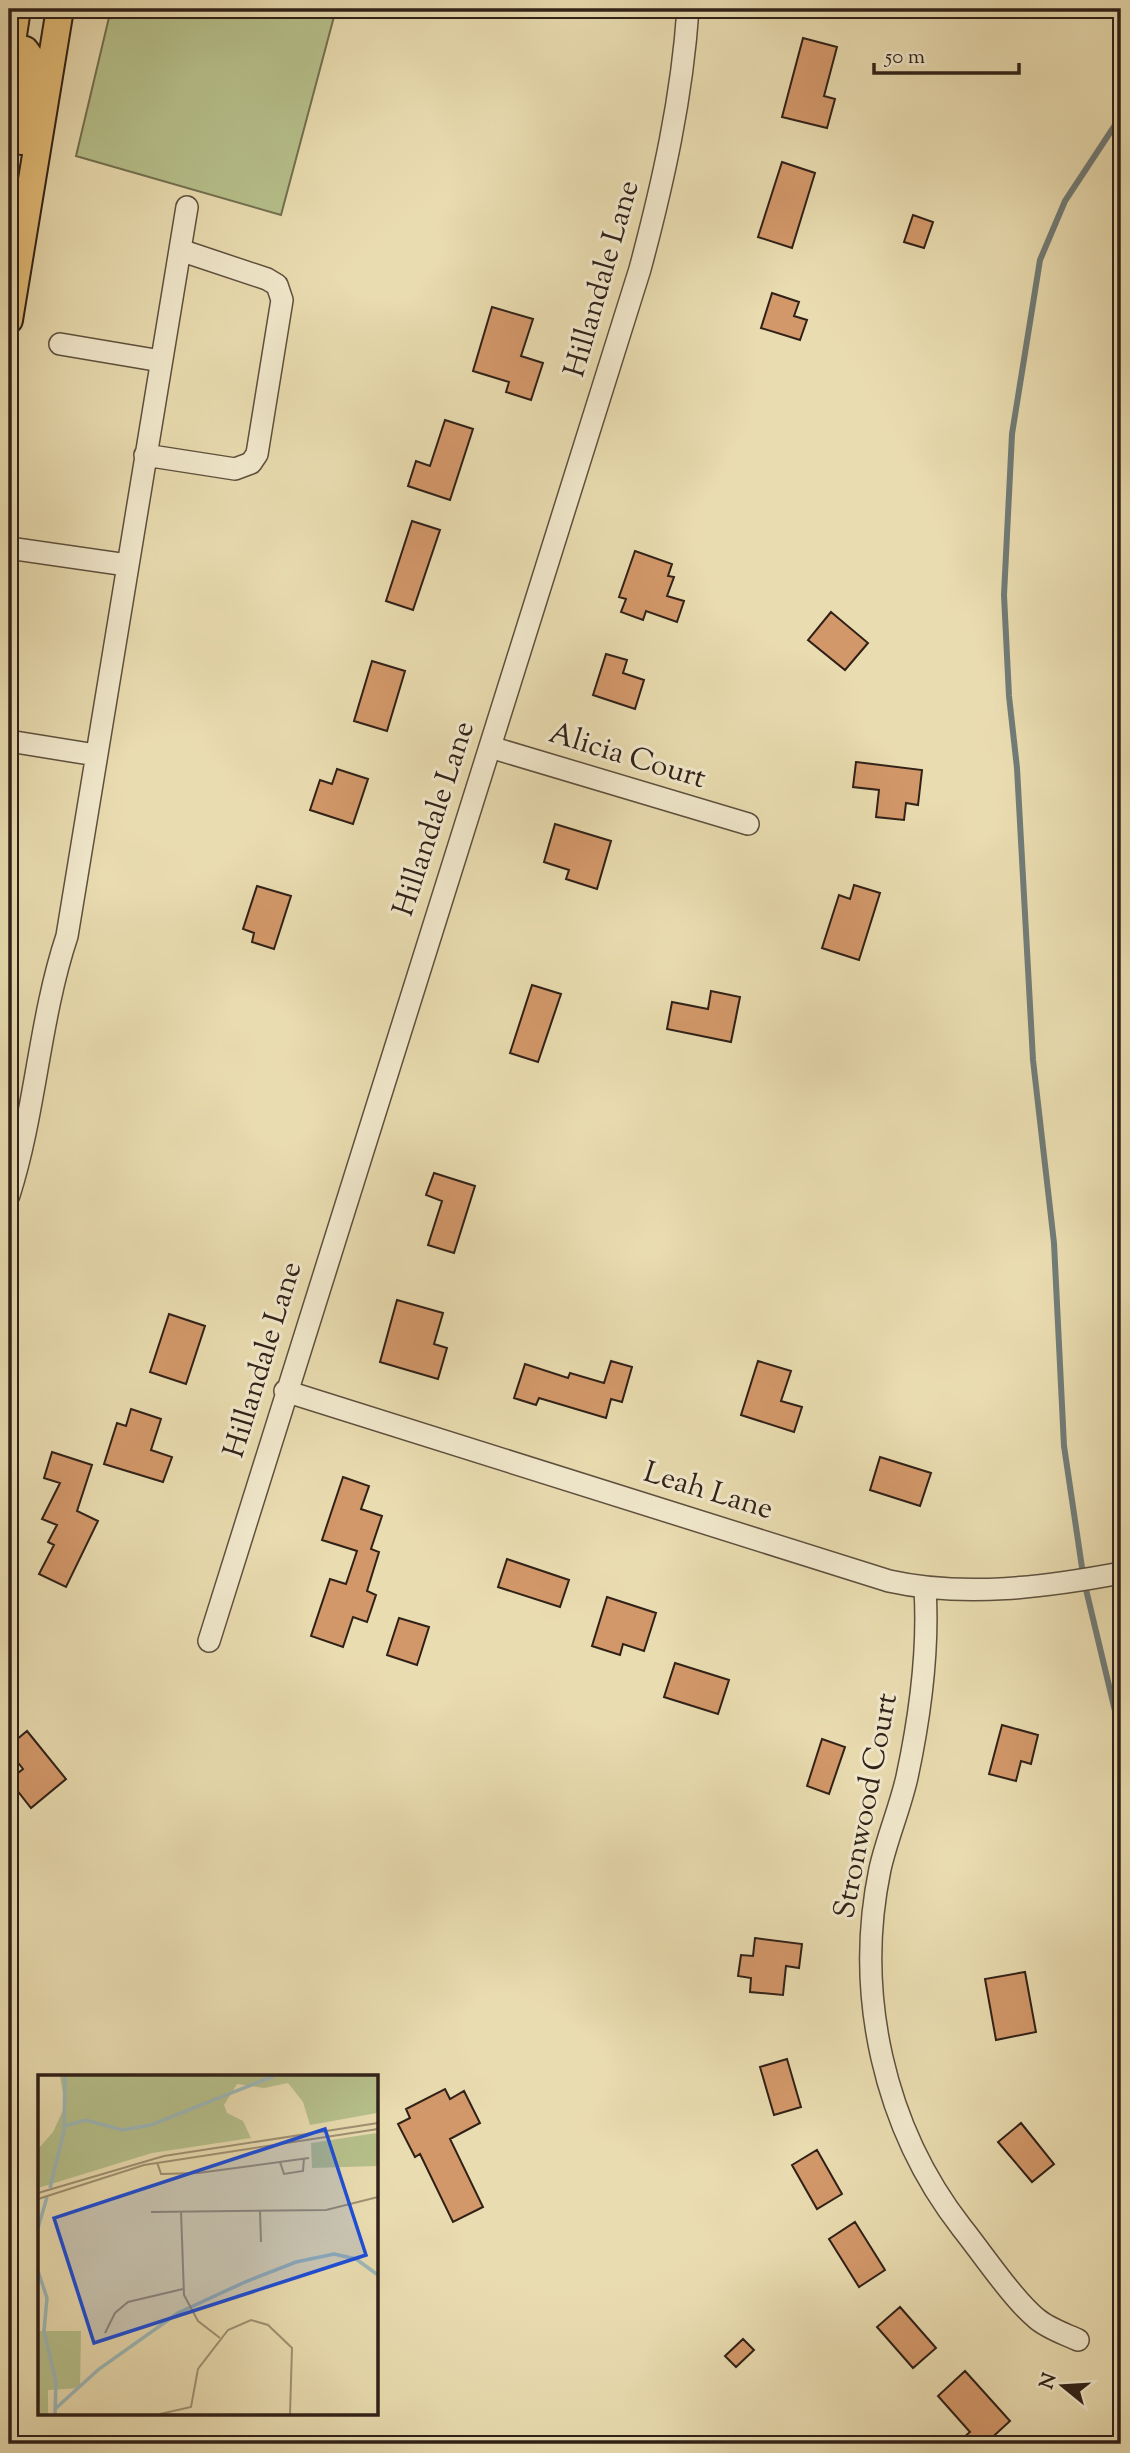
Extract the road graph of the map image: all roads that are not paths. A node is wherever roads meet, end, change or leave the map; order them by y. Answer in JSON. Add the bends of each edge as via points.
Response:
{"nodes":[{"id":1,"x":17,"y":9,"type":"edge"},
{"id":2,"x":60,"y":9,"type":"edge"},
{"id":3,"x":688,"y":9,"type":"edge"},
{"id":4,"x":10,"y":54,"type":"edge"},
{"id":5,"x":187,"y":206,"type":"dead end"},
{"id":6,"x":180,"y":250,"type":"junction"},
{"id":7,"x":9,"y":289,"type":"edge"},
{"id":8,"x":9,"y":320,"type":"edge"},
{"id":9,"x":60,"y":344,"type":"dead end"},
{"id":10,"x":161,"y":361,"type":"junction"},
{"id":11,"x":145,"y":454,"type":"junction"},
{"id":12,"x":9,"y":548,"type":"edge"},
{"id":13,"x":127,"y":565,"type":"junction"},
{"id":14,"x":9,"y":741,"type":"edge"},
{"id":15,"x":490,"y":747,"type":"junction"},
{"id":16,"x":96,"y":755,"type":"junction"},
{"id":17,"x":748,"y":824,"type":"dead end"},
{"id":18,"x":9,"y":1195,"type":"edge"},
{"id":19,"x":285,"y":1391,"type":"junction"},
{"id":20,"x":1121,"y":1573,"type":"edge"},
{"id":21,"x":925,"y":1589,"type":"junction"},
{"id":22,"x":209,"y":1641,"type":"dead end"},
{"id":23,"x":1078,"y":2340,"type":"dead end"}],
"edges":[{"from":1,"to":4,"type":"main road"},
{"from":2,"to":8,"type":"main road"},
{"from":3,"to":15,"type":"street","name":"Hillandale Lane","via":[[677,111],[649,233]]},
{"from":4,"to":7,"type":"main road","via":[[25,50],[30,57]]},
{"from":5,"to":6,"type":"street"},
{"from":6,"to":10,"type":"street"},
{"from":6,"to":11,"type":"street","via":[[267,279],[280,290],[257,454],[245,467],[235,469]]},
{"from":9,"to":10,"type":"street"},
{"from":10,"to":11,"type":"street"},
{"from":11,"to":13,"type":"street"},
{"from":12,"to":13,"type":"street"},
{"from":13,"to":16,"type":"street"},
{"from":14,"to":16,"type":"street"},
{"from":15,"to":17,"type":"street","name":"Alicia Court"},
{"from":15,"to":19,"type":"street","name":"Hillandale Lane"},
{"from":16,"to":18,"type":"street","via":[[67,936],[48,996],[22,1153]]},
{"from":19,"to":21,"type":"street","name":"Leah Lane"},
{"from":19,"to":22,"type":"street","name":"Hillandale Lane"},
{"from":20,"to":21,"type":"street","name":"Leah Lane","via":[[1019,1587]]},
{"from":21,"to":23,"type":"street","name":"Stronwood Court","via":[[928,1635],[916,1720],[906,1779],[880,1869],[872,1933],[871,1987],[883,2068],[911,2146],[943,2204],[1037,2319]]}]}
